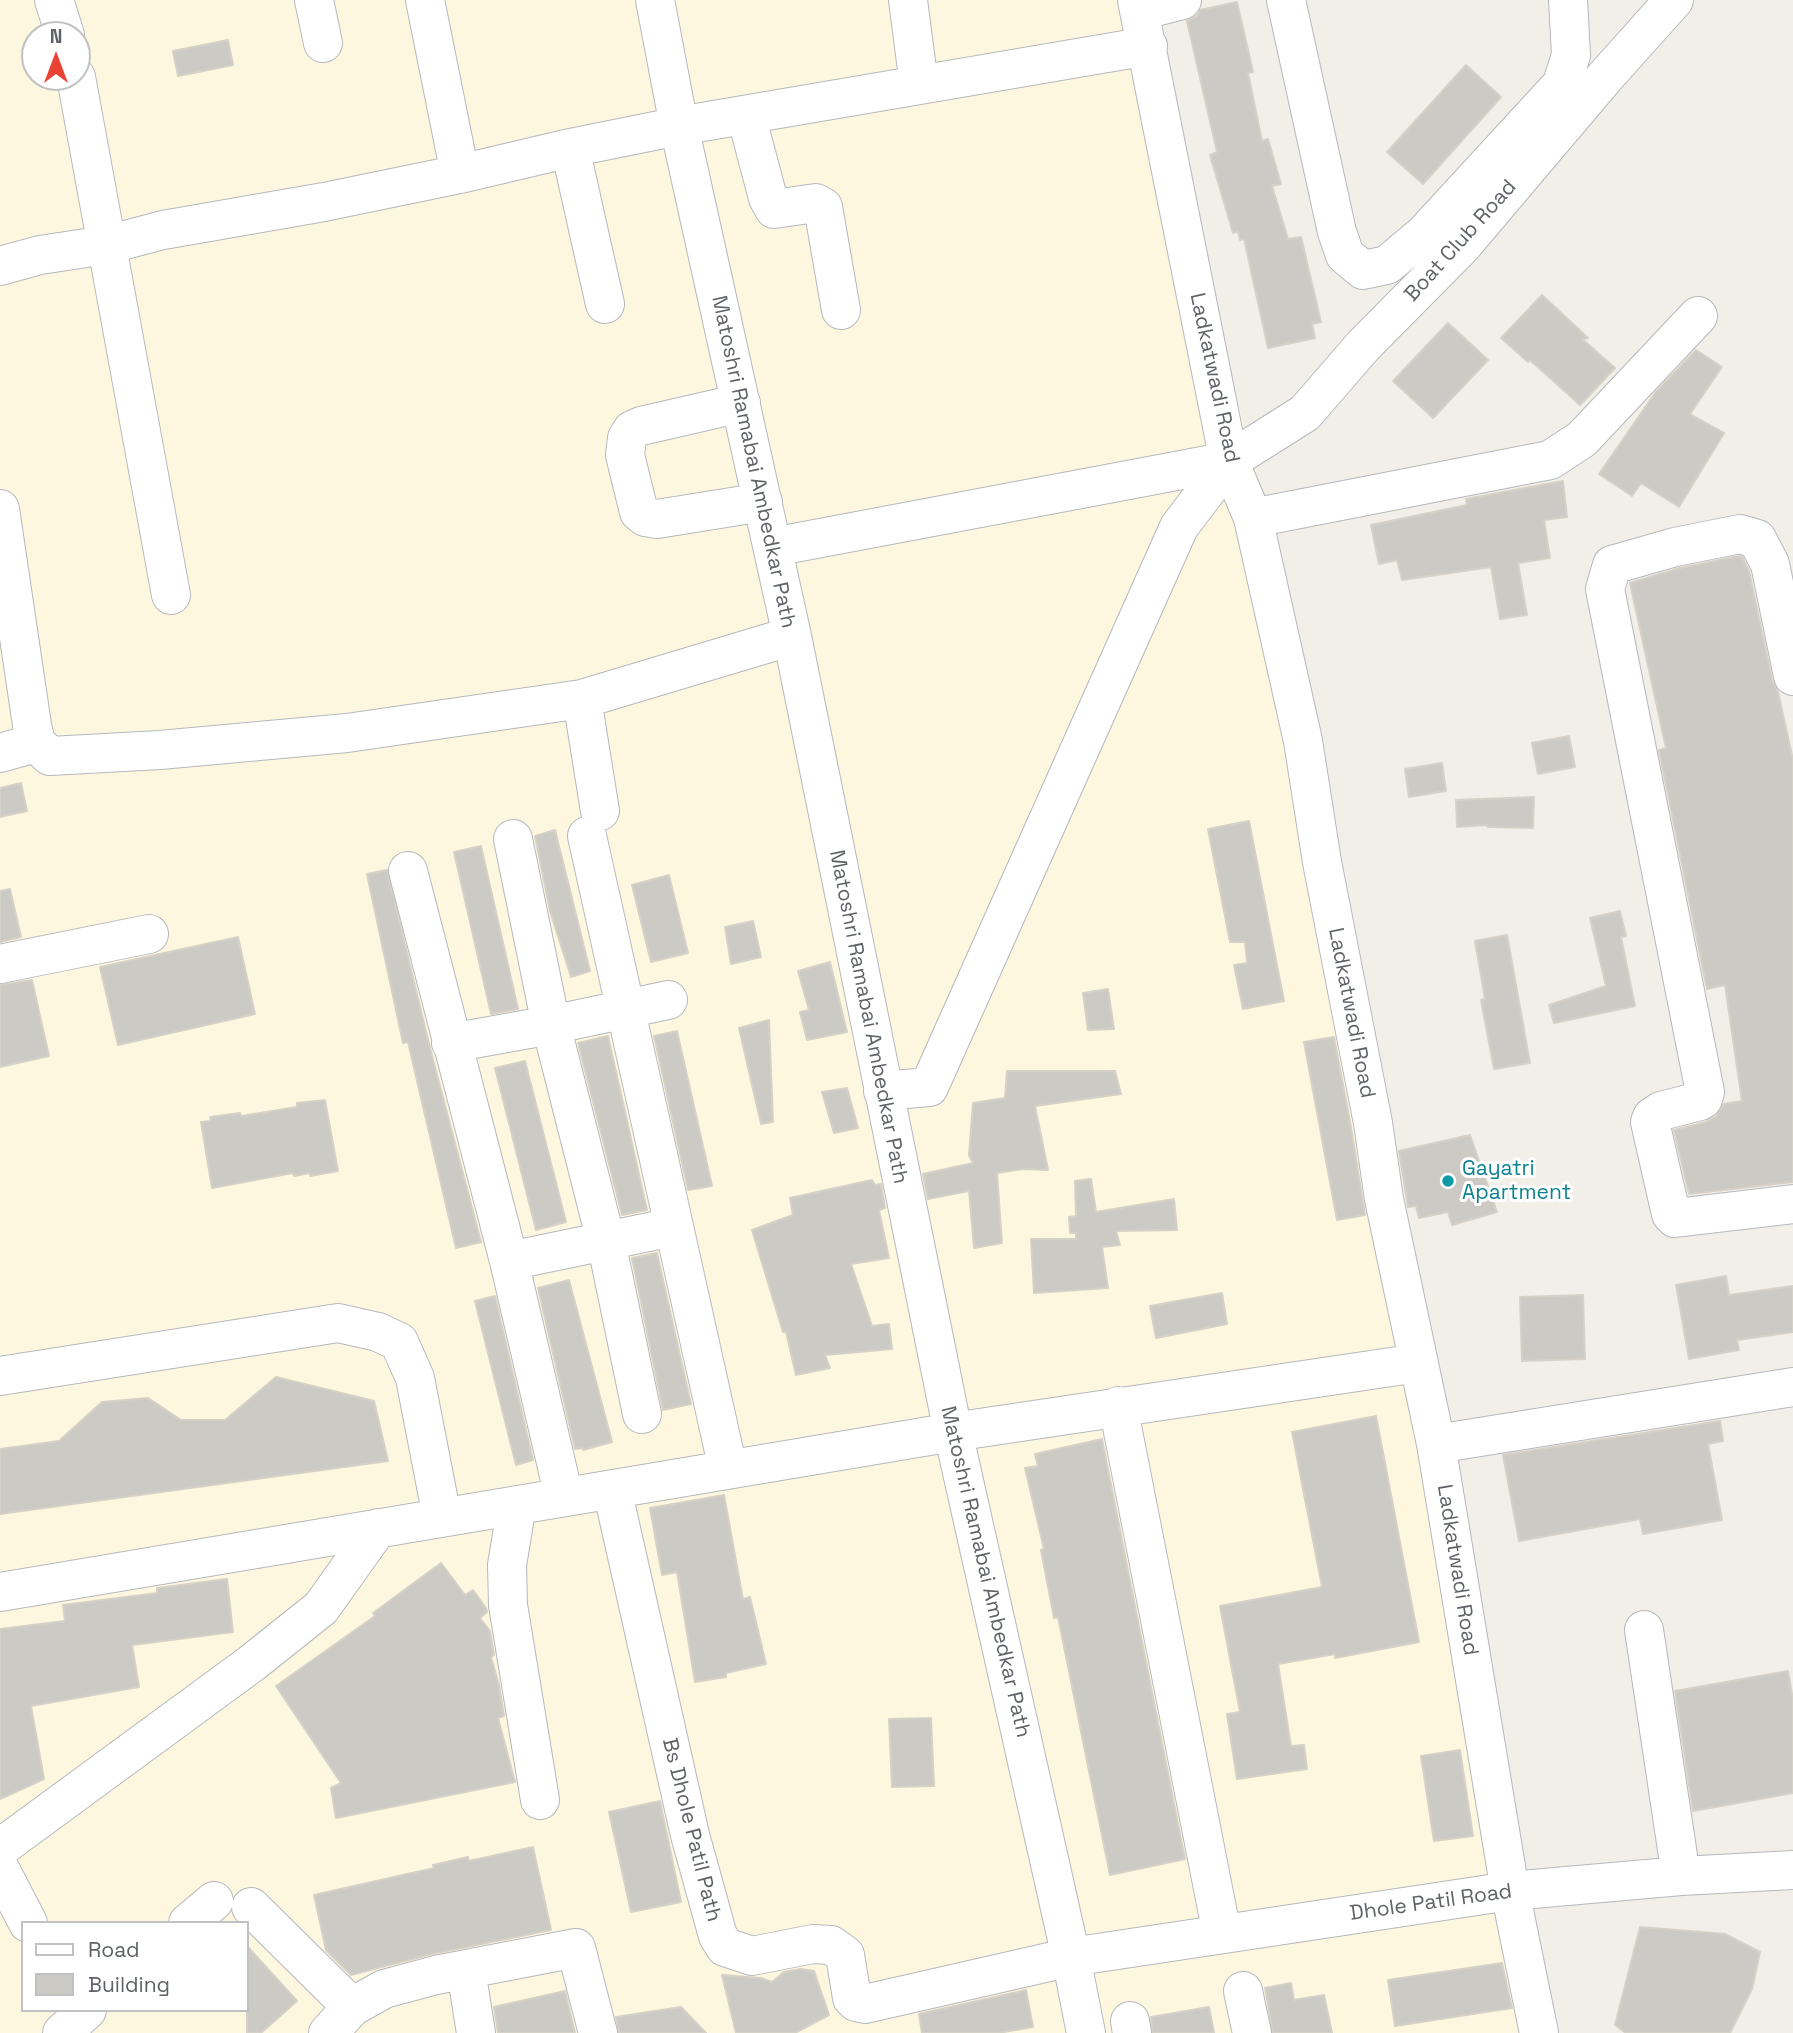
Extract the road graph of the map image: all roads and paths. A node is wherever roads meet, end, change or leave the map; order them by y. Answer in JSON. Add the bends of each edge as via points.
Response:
{"nodes":[{"id":1,"x":54,"y":0,"type":"edge"},
{"id":2,"x":314,"y":0,"type":"edge"},
{"id":3,"x":425,"y":0,"type":"edge"},
{"id":4,"x":655,"y":0,"type":"edge"},
{"id":5,"x":908,"y":0,"type":"edge"},
{"id":6,"x":1182,"y":0,"type":"edge"},
{"id":7,"x":1286,"y":0,"type":"edge"},
{"id":8,"x":1569,"y":0,"type":"edge"},
{"id":9,"x":1669,"y":2,"type":"edge"},
{"id":10,"x":1141,"y":19,"type":"edge"},
{"id":11,"x":61,"y":21,"type":"edge"},
{"id":12,"x":323,"y":43,"type":"dead end"},
{"id":13,"x":1571,"y":55,"type":"junction"},
{"id":14,"x":1605,"y":77,"type":"junction"},
{"id":15,"x":919,"y":85,"type":"junction"},
{"id":16,"x":78,"y":91,"type":"edge"},
{"id":17,"x":746,"y":115,"type":"junction"},
{"id":18,"x":678,"y":126,"type":"junction"},
{"id":19,"x":570,"y":148,"type":"junction"},
{"id":20,"x":460,"y":174,"type":"junction"},
{"id":21,"x":106,"y":245,"type":"junction"},
{"id":22,"x":0,"y":266,"type":"edge"},
{"id":23,"x":605,"y":304,"type":"dead end"},
{"id":24,"x":841,"y":310,"type":"dead end"},
{"id":25,"x":1698,"y":316,"type":"dead end"},
{"id":26,"x":741,"y":403,"type":"junction"},
{"id":27,"x":1229,"y":461,"type":"junction"},
{"id":28,"x":763,"y":502,"type":"junction"},
{"id":29,"x":1,"y":516,"type":"edge"},
{"id":30,"x":1253,"y":518,"type":"junction"},
{"id":31,"x":773,"y":547,"type":"junction"},
{"id":32,"x":171,"y":595,"type":"dead end"},
{"id":33,"x":792,"y":636,"type":"junction"},
{"id":34,"x":1793,"y":677,"type":"edge"},
{"id":35,"x":582,"y":699,"type":"junction"},
{"id":36,"x":36,"y":743,"type":"junction"},
{"id":37,"x":0,"y":752,"type":"edge"},
{"id":38,"x":513,"y":839,"type":"dead end"},
{"id":39,"x":408,"y":871,"type":"dead end"},
{"id":40,"x":149,"y":934,"type":"dead end"},
{"id":41,"x":0,"y":964,"type":"edge"},
{"id":42,"x":668,"y":1000,"type":"dead end"},
{"id":43,"x":625,"y":1009,"type":"junction"},
{"id":44,"x":551,"y":1025,"type":"junction"},
{"id":45,"x":451,"y":1043,"type":"junction"},
{"id":46,"x":883,"y":1091,"type":"junction"},
{"id":47,"x":1793,"y":1204,"type":"edge"},
{"id":48,"x":674,"y":1227,"type":"junction"},
{"id":49,"x":606,"y":1241,"type":"junction"},
{"id":50,"x":509,"y":1261,"type":"junction"},
{"id":51,"x":1418,"y":1363,"type":"junction"},
{"id":52,"x":0,"y":1376,"type":"edge"},
{"id":53,"x":1793,"y":1387,"type":"edge"},
{"id":54,"x":1118,"y":1406,"type":"junction"},
{"id":55,"x":642,"y":1414,"type":"dead end"},
{"id":56,"x":953,"y":1432,"type":"junction"},
{"id":57,"x":1436,"y":1444,"type":"junction"},
{"id":58,"x":727,"y":1469,"type":"junction"},
{"id":59,"x":612,"y":1489,"type":"junction"},
{"id":60,"x":564,"y":1497,"type":"junction"},
{"id":61,"x":517,"y":1505,"type":"junction"},
{"id":62,"x":442,"y":1517,"type":"junction"},
{"id":63,"x":378,"y":1528,"type":"junction"},
{"id":64,"x":0,"y":1592,"type":"edge"},
{"id":65,"x":1644,"y":1630,"type":"dead end"},
{"id":66,"x":540,"y":1800,"type":"dead end"},
{"id":67,"x":0,"y":1848,"type":"edge"},
{"id":68,"x":0,"y":1870,"type":"edge"},
{"id":69,"x":1793,"y":1870,"type":"edge"},
{"id":70,"x":1681,"y":1876,"type":"junction"},
{"id":71,"x":1510,"y":1891,"type":"junction"},
{"id":72,"x":251,"y":1907,"type":"dead end"},
{"id":73,"x":27,"y":1921,"type":"edge"},
{"id":74,"x":1222,"y":1934,"type":"junction"},
{"id":75,"x":1071,"y":1957,"type":"junction"},
{"id":76,"x":467,"y":1969,"type":"junction"},
{"id":77,"x":1244,"y":1991,"type":"dead end"},
{"id":78,"x":340,"y":2020,"type":"edge"},
{"id":79,"x":476,"y":2033,"type":"edge"},
{"id":80,"x":598,"y":2033,"type":"edge"},
{"id":81,"x":1086,"y":2033,"type":"edge"},
{"id":82,"x":1252,"y":2033,"type":"edge"},
{"id":83,"x":1539,"y":2033,"type":"edge"}],
"edges":[{"from":1,"to":11,"type":"street"},
{"from":2,"to":12,"type":"street"},
{"from":3,"to":20,"type":"street"},
{"from":4,"to":18,"type":"street","name":"Matoshri Ramabai Ambedkar Path"},
{"from":5,"to":15,"type":"street"},
{"from":6,"to":10,"type":"street"},
{"from":7,"to":13,"type":"street","via":[[1337,232],[1345,255],[1363,270],[1387,265],[1424,234],[1562,84]]},
{"from":8,"to":13,"type":"street"},
{"from":9,"to":14,"type":"street","name":"Boat Club Road"},
{"from":10,"to":15,"type":"street"},
{"from":10,"to":27,"type":"street","name":"Ladkatwadi Road"},
{"from":13,"to":14,"type":"street"},
{"from":14,"to":27,"type":"street","name":"Boat Club Road","via":[[1461,247],[1363,346],[1305,413]]},
{"from":15,"to":17,"type":"street"},
{"from":16,"to":21,"type":"street"},
{"from":17,"to":18,"type":"street"},
{"from":17,"to":24,"type":"street","via":[[774,209],[816,203],[823,208]]},
{"from":18,"to":19,"type":"street"},
{"from":18,"to":26,"type":"street","name":"Matoshri Ramabai Ambedkar Path"},
{"from":19,"to":20,"type":"street"},
{"from":19,"to":23,"type":"street"},
{"from":20,"to":21,"type":"street"},
{"from":21,"to":22,"type":"street"},
{"from":21,"to":32,"type":"street"},
{"from":25,"to":30,"type":"street","via":[[1582,439],[1550,460]]},
{"from":26,"to":28,"type":"street","name":"Matoshri Ramabai Ambedkar Path"},
{"from":26,"to":28,"type":"street","via":[[632,430],[626,438],[625,455],[639,512],[645,517]]},
{"from":27,"to":30,"type":"street","name":"Ladkatwadi Road"},
{"from":27,"to":31,"type":"street"},
{"from":27,"to":46,"type":"street","via":[[1179,527],[929,1087]]},
{"from":28,"to":31,"type":"street","name":"Matoshri Ramabai Ambedkar Path"},
{"from":29,"to":36,"type":"street"},
{"from":30,"to":51,"type":"street","name":"Ladkatwadi Road","via":[[1303,741],[1384,1199]]},
{"from":31,"to":33,"type":"street","name":"Matoshri Ramabai Ambedkar Path"},
{"from":33,"to":35,"type":"street"},
{"from":33,"to":46,"type":"street","name":"Matoshri Ramabai Ambedkar Path"},
{"from":34,"to":47,"type":"street","via":[[1770,564],[1758,539],[1740,534],[1612,565],[1605,589],[1705,1092],[1700,1101],[1661,1111],[1650,1122],[1671,1214],[1675,1219]]},
{"from":35,"to":36,"type":"street","via":[[347,733],[160,750],[50,756]]},
{"from":35,"to":43,"type":"street","via":[[593,823]]},
{"from":36,"to":37,"type":"street"},
{"from":38,"to":44,"type":"street"},
{"from":39,"to":45,"type":"street"},
{"from":40,"to":41,"type":"street"},
{"from":42,"to":43,"type":"street"},
{"from":43,"to":44,"type":"street"},
{"from":43,"to":48,"type":"street"},
{"from":44,"to":45,"type":"street"},
{"from":44,"to":49,"type":"street"},
{"from":45,"to":50,"type":"street"},
{"from":46,"to":56,"type":"street","name":"Matoshri Ramabai Ambedkar Path"},
{"from":48,"to":49,"type":"street"},
{"from":48,"to":58,"type":"street"},
{"from":49,"to":50,"type":"street"},
{"from":49,"to":55,"type":"street"},
{"from":50,"to":60,"type":"street"},
{"from":51,"to":54,"type":"street"},
{"from":51,"to":57,"type":"street","name":"Ladkatwadi Road"},
{"from":52,"to":62,"type":"street","via":[[338,1323],[378,1332],[399,1342],[415,1378]]},
{"from":53,"to":57,"type":"street"},
{"from":54,"to":56,"type":"street"},
{"from":54,"to":74,"type":"street"},
{"from":56,"to":58,"type":"street"},
{"from":56,"to":75,"type":"street","name":"Matoshri Ramabai Ambedkar Path"},
{"from":57,"to":71,"type":"street","name":"Ladkatwadi Road"},
{"from":58,"to":59,"type":"street"},
{"from":59,"to":60,"type":"street"},
{"from":59,"to":75,"type":"street","name":"Bs Dhole Patil Path","via":[[690,1835],[718,1936],[726,1947],[752,1956],[831,1945],[845,1955],[852,1998],[865,2004]]},
{"from":60,"to":61,"type":"street"},
{"from":61,"to":62,"type":"street"},
{"from":61,"to":66,"type":"street","via":[[507,1565],[508,1605]]},
{"from":62,"to":63,"type":"street"},
{"from":63,"to":64,"type":"street"},
{"from":63,"to":67,"type":"street","via":[[321,1608]]},
{"from":65,"to":70,"type":"street"},
{"from":68,"to":73,"type":"street"},
{"from":69,"to":70,"type":"street","name":"Dhole Patil Road"},
{"from":70,"to":71,"type":"street","name":"Dhole Patil Road"},
{"from":71,"to":74,"type":"street","name":"Dhole Patil Road"},
{"from":71,"to":83,"type":"street","name":"Ladkatwadi Road"},
{"from":72,"to":78,"type":"street"},
{"from":74,"to":75,"type":"street","name":"Dhole Patil Road"},
{"from":75,"to":81,"type":"street","name":"Matoshri Ramabai Ambedkar Path"},
{"from":76,"to":78,"type":"street","via":[[384,1989]]},
{"from":76,"to":79,"type":"street"},
{"from":76,"to":80,"type":"street","via":[[576,1948]]},
{"from":77,"to":82,"type":"street"}]}
